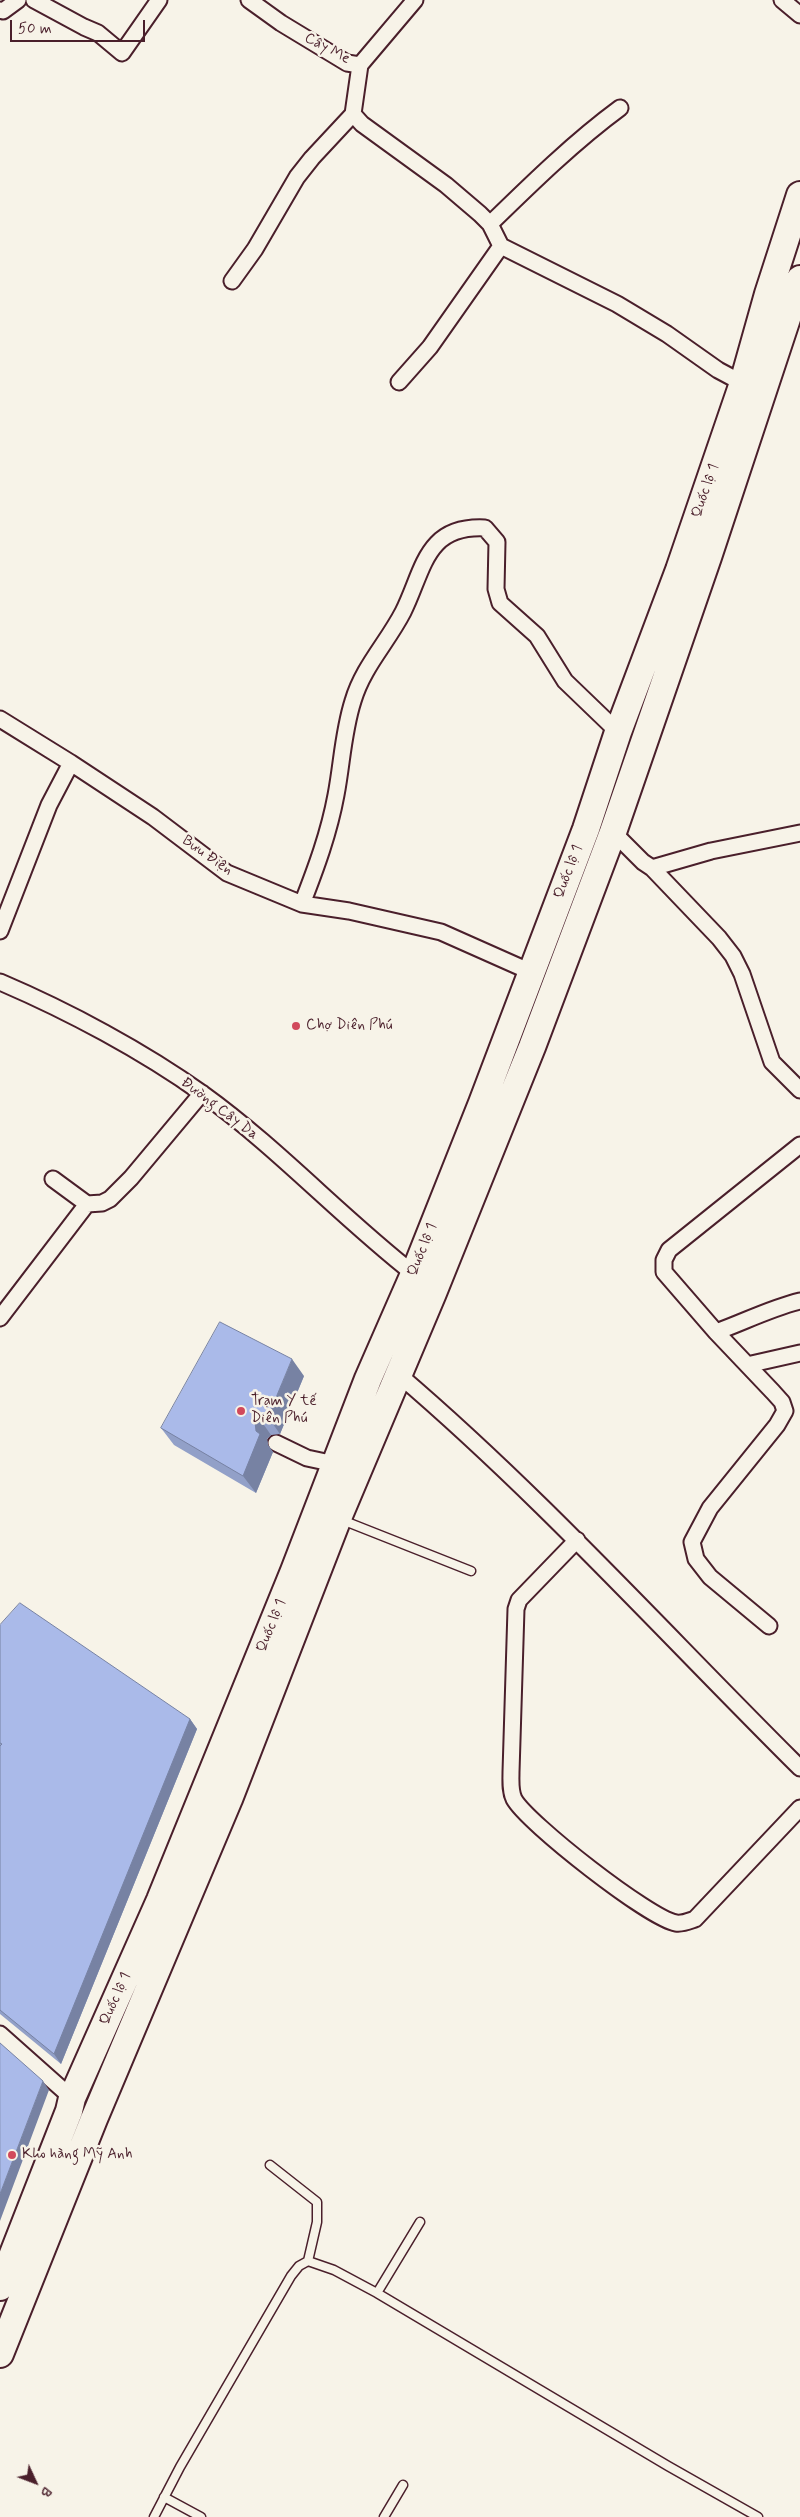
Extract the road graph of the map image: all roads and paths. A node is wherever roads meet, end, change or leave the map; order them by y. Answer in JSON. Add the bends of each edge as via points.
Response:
{"nodes":[{"id":1,"x":18,"y":0,"type":"edge"},
{"id":2,"x":34,"y":0,"type":"edge"},
{"id":3,"x":158,"y":0,"type":"edge"},
{"id":4,"x":249,"y":0,"type":"edge"},
{"id":5,"x":414,"y":0,"type":"edge"},
{"id":6,"x":782,"y":0,"type":"edge"},
{"id":7,"x":0,"y":10,"type":"edge"},
{"id":8,"x":800,"y":15,"type":"edge"},
{"id":9,"x":360,"y":65,"type":"junction"},
{"id":10,"x":620,"y":108,"type":"dead end"},
{"id":11,"x":353,"y":114,"type":"junction"},
{"id":12,"x":800,"y":195,"type":"edge"},
{"id":13,"x":490,"y":224,"type":"junction"},
{"id":14,"x":501,"y":246,"type":"junction"},
{"id":15,"x":232,"y":281,"type":"dead end"},
{"id":16,"x":798,"y":291,"type":"edge"},
{"id":17,"x":399,"y":382,"type":"dead end"},
{"id":18,"x":753,"y":388,"type":"junction"},
{"id":19,"x":0,"y":719,"type":"edge"},
{"id":20,"x":618,"y":732,"type":"junction"},
{"id":21,"x":71,"y":763,"type":"junction"},
{"id":22,"x":613,"y":832,"type":"junction"},
{"id":23,"x":800,"y":833,"type":"edge"},
{"id":24,"x":652,"y":868,"type":"junction"},
{"id":25,"x":302,"y":904,"type":"junction"},
{"id":26,"x":0,"y":931,"type":"edge"},
{"id":27,"x":531,"y":972,"type":"junction"},
{"id":28,"x":0,"y":982,"type":"edge"},
{"id":29,"x":800,"y":1090,"type":"edge"},
{"id":30,"x":202,"y":1093,"type":"junction"},
{"id":31,"x":800,"y":1146,"type":"edge"},
{"id":32,"x":54,"y":1179,"type":"dead end"},
{"id":33,"x":87,"y":1204,"type":"junction"},
{"id":34,"x":414,"y":1274,"type":"junction"},
{"id":35,"x":800,"y":1301,"type":"edge"},
{"id":36,"x":0,"y":1318,"type":"edge"},
{"id":37,"x":716,"y":1332,"type":"junction"},
{"id":38,"x":800,"y":1353,"type":"edge"},
{"id":39,"x":747,"y":1366,"type":"junction"},
{"id":40,"x":398,"y":1374,"type":"junction"},
{"id":41,"x":276,"y":1443,"type":"dead end"},
{"id":42,"x":335,"y":1464,"type":"junction"},
{"id":43,"x":338,"y":1518,"type":"junction"},
{"id":44,"x":577,"y":1540,"type":"junction"},
{"id":45,"x":471,"y":1571,"type":"dead end"},
{"id":46,"x":769,"y":1626,"type":"dead end"},
{"id":47,"x":800,"y":1768,"type":"edge"},
{"id":48,"x":800,"y":1808,"type":"edge"},
{"id":49,"x":0,"y":2034,"type":"edge"},
{"id":50,"x":72,"y":2098,"type":"junction"},
{"id":51,"x":270,"y":2165,"type":"dead end"},
{"id":52,"x":420,"y":2222,"type":"dead end"},
{"id":53,"x":308,"y":2261,"type":"junction"},
{"id":54,"x":0,"y":2287,"type":"edge"},
{"id":55,"x":377,"y":2293,"type":"junction"},
{"id":56,"x":0,"y":2354,"type":"edge"},
{"id":57,"x":403,"y":2485,"type":"dead end"},
{"id":58,"x":164,"y":2497,"type":"junction"},
{"id":59,"x":154,"y":2517,"type":"edge"},
{"id":60,"x":200,"y":2517,"type":"edge"},
{"id":61,"x":384,"y":2517,"type":"edge"},
{"id":62,"x":758,"y":2517,"type":"edge"}],
"edges":[{"from":1,"to":7,"type":"street"},
{"from":2,"to":3,"type":"street","via":[[98,33],[122,53]]},
{"from":4,"to":9,"type":"street","name":"Cây Me","via":[[348,63]]},
{"from":5,"to":9,"type":"street","name":"Cây Me"},
{"from":6,"to":8,"type":"street"},
{"from":9,"to":11,"type":"street"},
{"from":10,"to":13,"type":"street","via":[[586,133]]},
{"from":11,"to":13,"type":"street","via":[[446,185]]},
{"from":11,"to":15,"type":"street","via":[[297,177],[255,250]]},
{"from":12,"to":18,"type":"highway","name":"Quốc lộ 1","via":[[768,294]]},
{"from":13,"to":14,"type":"street"},
{"from":14,"to":17,"type":"street","via":[[430,347]]},
{"from":14,"to":18,"type":"street","via":[[617,304]]},
{"from":16,"to":18,"type":"highway","name":"Quốc lộ 1"},
{"from":18,"to":20,"type":"highway","name":"Quốc lộ 1"},
{"from":18,"to":22,"type":"highway","name":"Quốc lộ 1"},
{"from":19,"to":21,"type":"street","name":"Bưu Điện"},
{"from":20,"to":25,"type":"street","via":[[565,681],[537,636],[500,603],[496,589],[498,552],[495,538],[485,528],[472,527],[452,532],[435,544],[403,612],[359,684],[342,747],[328,830]]},
{"from":20,"to":27,"type":"highway","name":"Quốc lộ 1","via":[[586,828]]},
{"from":21,"to":25,"type":"street","name":"Bưu Điện","via":[[153,817],[227,873]]},
{"from":21,"to":26,"type":"street","via":[[49,805]]},
{"from":22,"to":24,"type":"street"},
{"from":22,"to":40,"type":"highway","name":"Quốc lộ 1","via":[[510,1101]]},
{"from":23,"to":24,"type":"street","via":[[711,850]]},
{"from":24,"to":29,"type":"street","via":[[733,956],[772,1062]]},
{"from":25,"to":27,"type":"street","name":"Bưu Điện","via":[[441,932]]},
{"from":27,"to":34,"type":"highway","name":"Quốc lộ 1"},
{"from":28,"to":30,"type":"street","name":"Đường Cây Da","via":[[123,1044]]},
{"from":30,"to":33,"type":"street","via":[[120,1190],[102,1203]]},
{"from":30,"to":34,"type":"street","name":"Đường Cây Da"},
{"from":31,"to":37,"type":"street","via":[[682,1238],[664,1260],[664,1272]]},
{"from":32,"to":33,"type":"street"},
{"from":33,"to":36,"type":"street"},
{"from":34,"to":42,"type":"highway","name":"Quốc lộ 1"},
{"from":35,"to":37,"type":"street","via":[[779,1306],[757,1318]]},
{"from":37,"to":39,"type":"street"},
{"from":38,"to":39,"type":"street"},
{"from":39,"to":46,"type":"street","via":[[782,1402],[784,1411],[777,1425],[710,1508],[692,1542],[696,1559],[710,1577]]},
{"from":40,"to":43,"type":"highway","name":"Quốc lộ 1"},
{"from":40,"to":44,"type":"street","via":[[460,1428]]},
{"from":41,"to":42,"type":"street","via":[[307,1458]]},
{"from":42,"to":50,"type":"highway","name":"Quốc lộ 1","via":[[160,1900]]},
{"from":43,"to":45,"type":"lane"},
{"from":43,"to":56,"type":"highway","name":"Quốc lộ 1","via":[[230,1799],[94,2119]]},
{"from":44,"to":47,"type":"street"},
{"from":44,"to":48,"type":"street","via":[[519,1600],[516,1609],[511,1780],[514,1798],[521,1808],[590,1867],[638,1902],[676,1923],[695,1919]]},
{"from":49,"to":50,"type":"street"},
{"from":50,"to":54,"type":"highway","name":"Quốc lộ 1"},
{"from":51,"to":53,"type":"lane","via":[[317,2202],[317,2222]]},
{"from":52,"to":55,"type":"lane"},
{"from":53,"to":55,"type":"lane","via":[[334,2270]]},
{"from":53,"to":58,"type":"lane","via":[[291,2276]]},
{"from":55,"to":62,"type":"lane"},
{"from":57,"to":61,"type":"lane"},
{"from":58,"to":59,"type":"lane"},
{"from":58,"to":60,"type":"lane"}]}
